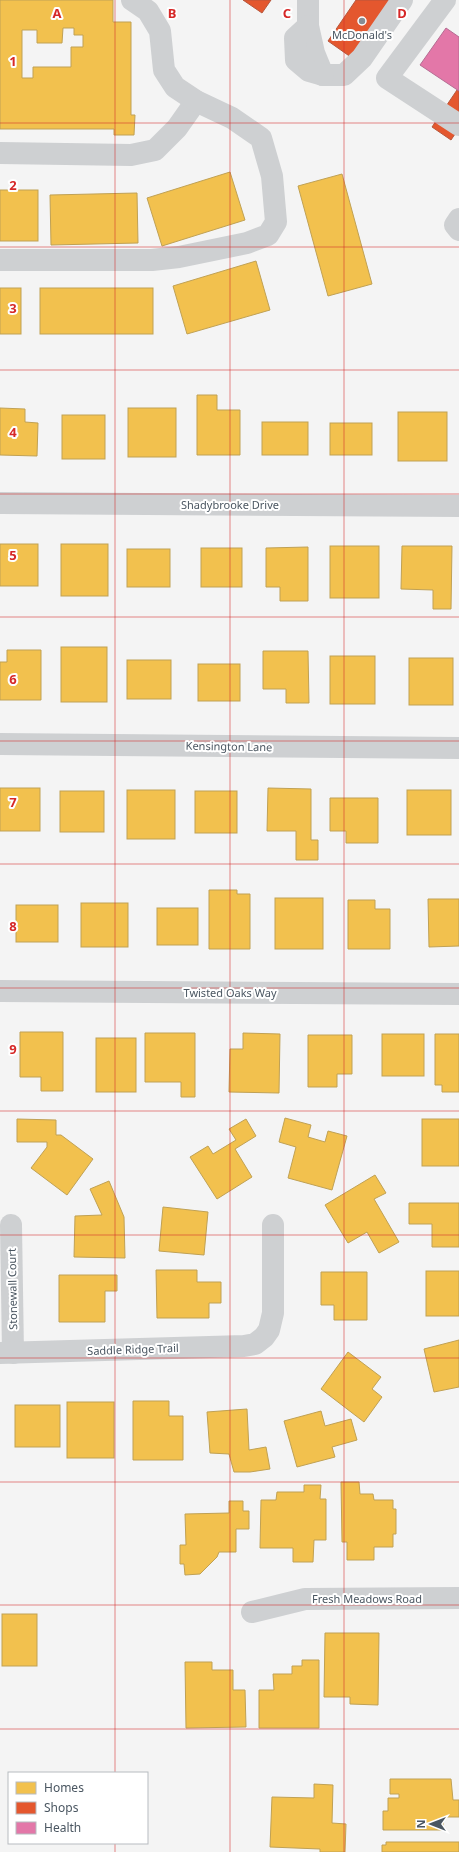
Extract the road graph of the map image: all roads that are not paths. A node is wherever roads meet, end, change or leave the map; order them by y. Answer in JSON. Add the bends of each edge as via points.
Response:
{"nodes":[{"id":1,"x":132,"y":0,"type":"edge"},
{"id":2,"x":308,"y":0,"type":"edge"},
{"id":3,"x":402,"y":0,"type":"edge"},
{"id":4,"x":445,"y":0,"type":"edge"},
{"id":5,"x":196,"y":101,"type":"junction"},
{"id":6,"x":459,"y":125,"type":"edge"},
{"id":7,"x":0,"y":153,"type":"edge"},
{"id":8,"x":459,"y":219,"type":"edge"},
{"id":9,"x":459,"y":230,"type":"edge"},
{"id":10,"x":0,"y":260,"type":"edge"},
{"id":11,"x":0,"y":503,"type":"edge"},
{"id":12,"x":459,"y":506,"type":"edge"},
{"id":13,"x":0,"y":744,"type":"edge"},
{"id":14,"x":459,"y":748,"type":"edge"},
{"id":15,"x":0,"y":991,"type":"edge"},
{"id":16,"x":459,"y":994,"type":"edge"},
{"id":17,"x":10,"y":1225,"type":"dead end"},
{"id":18,"x":273,"y":1225,"type":"dead end"},
{"id":19,"x":7,"y":1353,"type":"edge"},
{"id":20,"x":459,"y":1598,"type":"edge"},
{"id":21,"x":252,"y":1612,"type":"dead end"}],
"edges":[{"from":1,"to":5,"type":"street","via":[[148,11],[160,32],[164,70],[176,87]]},
{"from":2,"to":3,"type":"street","via":[[308,26],[314,53],[323,76],[344,75],[362,58]]},
{"from":4,"to":6,"type":"street","via":[[387,78]]},
{"from":5,"to":7,"type":"street","via":[[177,128],[155,150],[131,155]]},
{"from":5,"to":10,"type":"street","via":[[232,118],[261,138],[272,176],[276,222],[268,234],[239,244],[152,260]]},
{"from":8,"to":9,"type":"street","via":[[455,225]]},
{"from":11,"to":12,"type":"street","name":"Shadybrooke Drive"},
{"from":13,"to":14,"type":"street","name":"Kensington Lane"},
{"from":15,"to":16,"type":"street","name":"Twisted Oaks Way"},
{"from":17,"to":19,"type":"street","name":"Stonewall Court"},
{"from":18,"to":19,"type":"street","name":"Saddle Ridge Trail","via":[[273,1313],[269,1330],[255,1344]]},
{"from":20,"to":21,"type":"street","name":"Fresh Meadows Road","via":[[305,1598]]}]}
